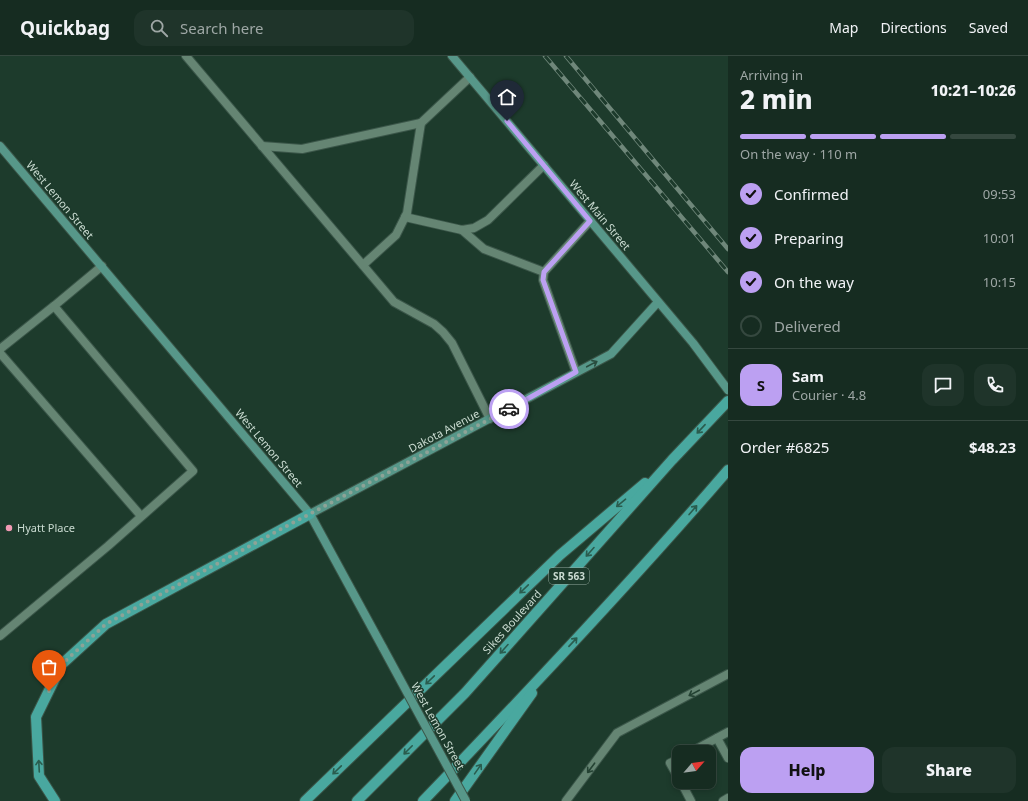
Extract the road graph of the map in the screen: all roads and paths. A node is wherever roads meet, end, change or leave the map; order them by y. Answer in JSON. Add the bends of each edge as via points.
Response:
{"nodes":[{"id":1,"x":186,"y":56,"type":"edge"},
{"id":2,"x":452,"y":56,"type":"edge"},
{"id":3,"x":470,"y":77,"type":"junction"},
{"id":4,"x":421,"y":123,"type":"junction"},
{"id":5,"x":0,"y":146,"type":"edge"},
{"id":6,"x":262,"y":146,"type":"junction"},
{"id":7,"x":544,"y":165,"type":"junction"},
{"id":8,"x":405,"y":217,"type":"junction"},
{"id":9,"x":590,"y":221,"type":"junction"},
{"id":10,"x":462,"y":230,"type":"junction"},
{"id":11,"x":363,"y":265,"type":"junction"},
{"id":12,"x":102,"y":266,"type":"junction"},
{"id":13,"x":544,"y":272,"type":"junction"},
{"id":14,"x":658,"y":302,"type":"junction"},
{"id":15,"x":54,"y":306,"type":"junction"},
{"id":16,"x":0,"y":349,"type":"edge"},
{"id":17,"x":0,"y":353,"type":"edge"},
{"id":18,"x":576,"y":372,"type":"junction"},
{"id":19,"x":728,"y":390,"type":"edge"},
{"id":20,"x":728,"y":401,"type":"edge"},
{"id":21,"x":490,"y":419,"type":"junction"},
{"id":22,"x":672,"y":460,"type":"junction"},
{"id":23,"x":728,"y":470,"type":"edge"},
{"id":24,"x":310,"y":514,"type":"junction"},
{"id":25,"x":141,"y":516,"type":"junction"},
{"id":26,"x":0,"y":636,"type":"edge"},
{"id":27,"x":556,"y":660,"type":"junction"},
{"id":28,"x":728,"y":674,"type":"edge"},
{"id":29,"x":728,"y":732,"type":"edge"},
{"id":30,"x":717,"y":738,"type":"junction"},
{"id":31,"x":704,"y":745,"type":"edge"},
{"id":32,"x":728,"y":758,"type":"edge"},
{"id":33,"x":684,"y":789,"type":"edge"},
{"id":34,"x":728,"y":798,"type":"edge"},
{"id":35,"x":55,"y":801,"type":"edge"},
{"id":36,"x":305,"y":801,"type":"edge"},
{"id":37,"x":357,"y":801,"type":"edge"},
{"id":38,"x":423,"y":801,"type":"edge"},
{"id":39,"x":455,"y":801,"type":"edge"},
{"id":40,"x":466,"y":801,"type":"edge"},
{"id":41,"x":566,"y":801,"type":"edge"},
{"id":42,"x":691,"y":801,"type":"edge"},
{"id":43,"x":723,"y":801,"type":"edge"}],
"edges":[{"from":1,"to":6,"type":"street"},
{"from":2,"to":3,"type":"main road","name":"West Main Street"},
{"from":3,"to":4,"type":"street"},
{"from":3,"to":7,"type":"main road","name":"West Main Street"},
{"from":4,"to":6,"type":"street","via":[[302,149]]},
{"from":4,"to":8,"type":"street"},
{"from":5,"to":12,"type":"main road","name":"West Lemon Street"},
{"from":6,"to":11,"type":"street"},
{"from":7,"to":9,"type":"main road","name":"West Main Street"},
{"from":7,"to":10,"type":"street","via":[[488,220],[474,228]]},
{"from":8,"to":10,"type":"street"},
{"from":8,"to":11,"type":"street","via":[[396,235]]},
{"from":9,"to":13,"type":"street"},
{"from":9,"to":14,"type":"main road","name":"West Main Street"},
{"from":10,"to":13,"type":"street","via":[[484,249]]},
{"from":11,"to":21,"type":"street","via":[[394,302],[434,324],[443,332],[452,343]]},
{"from":12,"to":15,"type":"street"},
{"from":12,"to":24,"type":"main road","name":"West Lemon Street"},
{"from":13,"to":18,"type":"street","via":[[543,280]]},
{"from":18,"to":14,"type":"main road","name":"Dakota Avenue","one_way":true,"via":[[611,354]]},
{"from":14,"to":19,"type":"main road","name":"West Main Street"},
{"from":15,"to":16,"type":"street"},
{"from":15,"to":25,"type":"street","via":[[193,471]]},
{"from":17,"to":25,"type":"street"},
{"from":18,"to":21,"type":"main road","name":"Dakota Avenue"},
{"from":20,"to":22,"type":"main road","name":"Sikes Boulevard","number":"SR 563","one_way":true},
{"from":21,"to":24,"type":"main road","name":"Dakota Avenue"},
{"from":22,"to":36,"type":"main road","one_way":true,"via":[[560,555]]},
{"from":22,"to":37,"type":"main road","name":"Sikes Boulevard","number":"SR 563","one_way":true,"via":[[465,693]]},
{"from":27,"to":23,"type":"main road","one_way":true,"via":[[668,540]]},
{"from":35,"to":24,"type":"main road","one_way":true,"via":[[39,776],[36,718],[62,664],[106,624]]},
{"from":24,"to":40,"type":"main road","name":"West Lemon Street","bridge":true},
{"from":25,"to":26,"type":"street"},
{"from":27,"to":38,"type":"main road"},
{"from":39,"to":27,"type":"main road","one_way":true},
{"from":28,"to":41,"type":"street","one_way":true,"via":[[617,733]]},
{"from":29,"to":30,"type":"street"},
{"from":30,"to":31,"type":"street"},
{"from":30,"to":32,"type":"street"},
{"from":33,"to":42,"type":"street"},
{"from":34,"to":43,"type":"street"}]}
